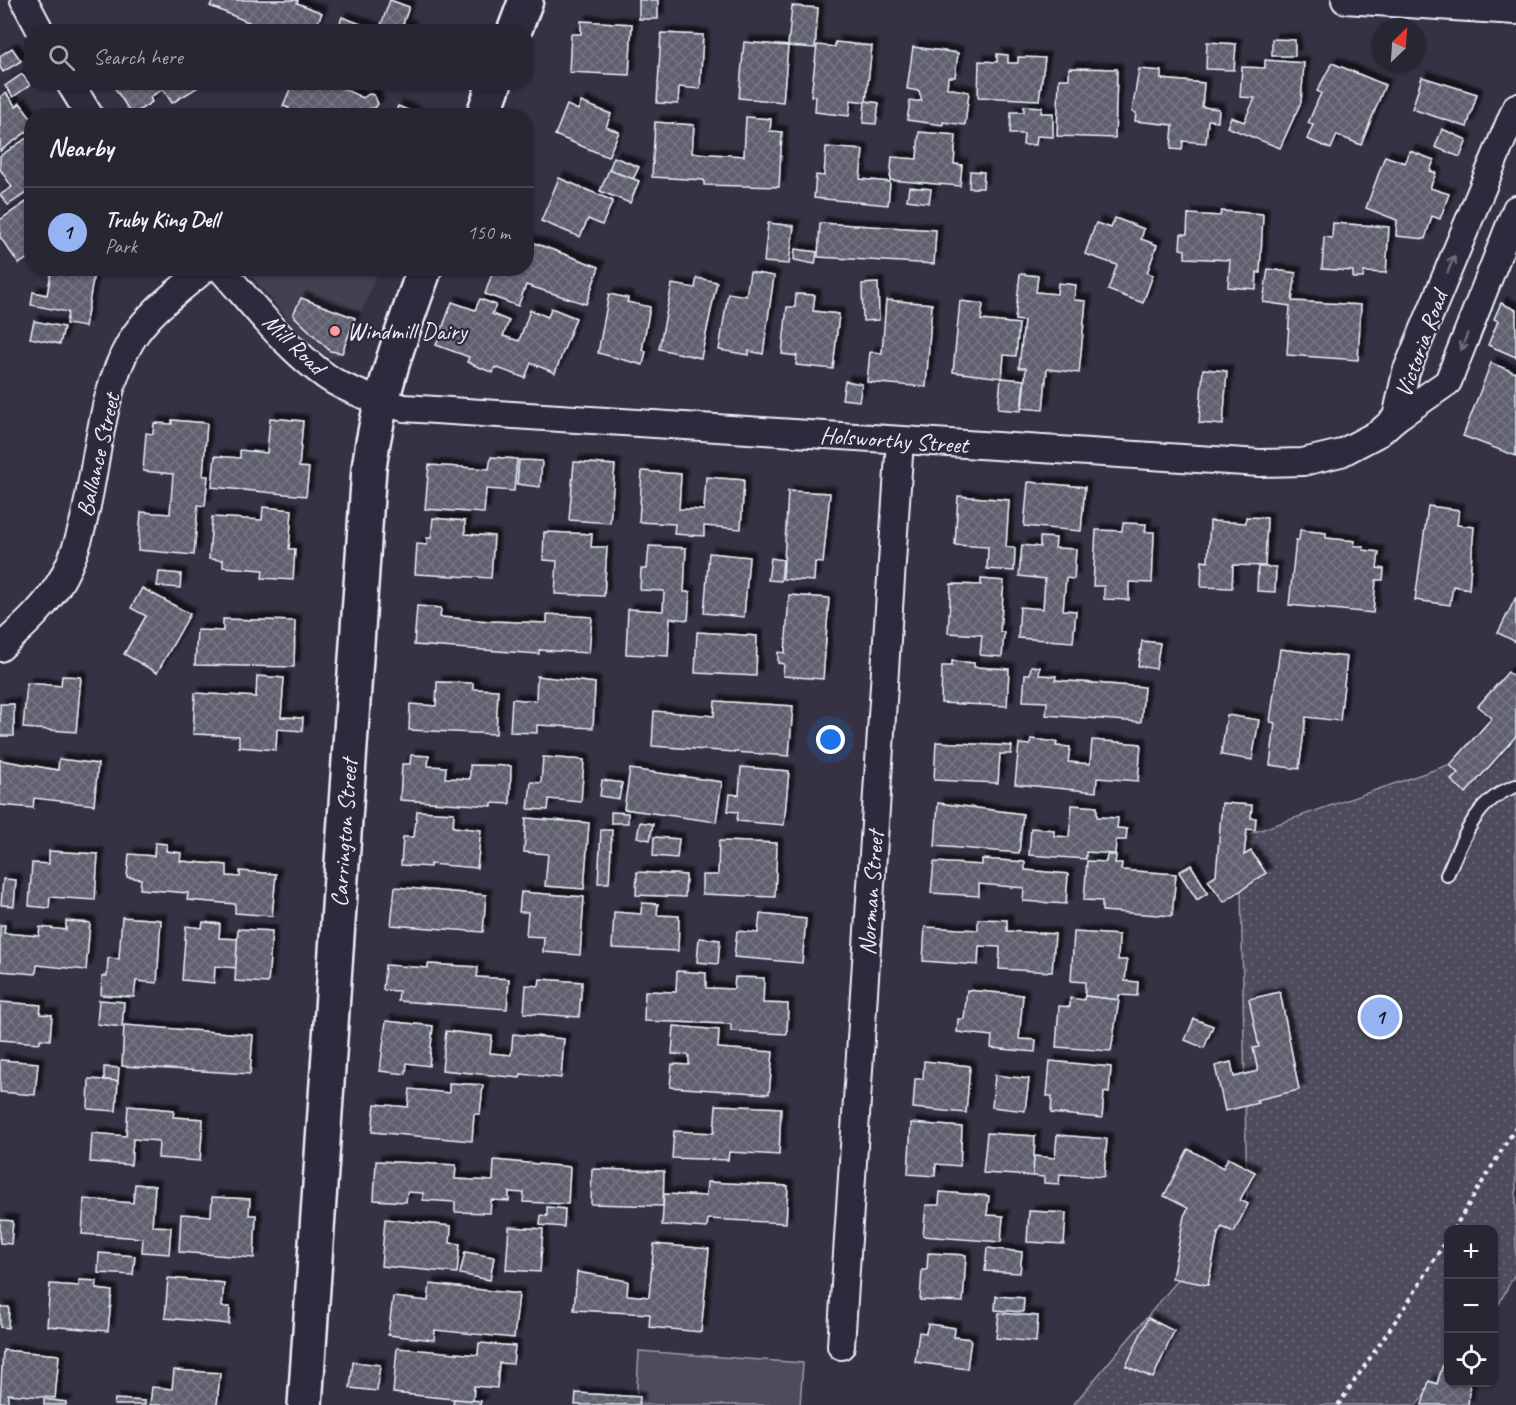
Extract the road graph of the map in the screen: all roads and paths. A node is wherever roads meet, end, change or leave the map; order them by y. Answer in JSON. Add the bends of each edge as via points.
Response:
{"nodes":[{"id":1,"x":24,"y":0,"type":"edge"},
{"id":2,"x":526,"y":0,"type":"edge"},
{"id":3,"x":1345,"y":0,"type":"edge"},
{"id":4,"x":1516,"y":11,"type":"edge"},
{"id":5,"x":37,"y":24,"type":"edge"},
{"id":6,"x":517,"y":24,"type":"edge"},
{"id":7,"x":74,"y":90,"type":"edge"},
{"id":8,"x":492,"y":90,"type":"edge"},
{"id":9,"x":1516,"y":107,"type":"edge"},
{"id":10,"x":85,"y":108,"type":"edge"},
{"id":11,"x":486,"y":108,"type":"edge"},
{"id":12,"x":1516,"y":209,"type":"edge"},
{"id":13,"x":196,"y":276,"type":"edge"},
{"id":14,"x":227,"y":276,"type":"edge"},
{"id":15,"x":423,"y":276,"type":"edge"},
{"id":16,"x":381,"y":401,"type":"junction"},
{"id":17,"x":1396,"y":418,"type":"junction"},
{"id":18,"x":900,"y":440,"type":"junction"},
{"id":19,"x":0,"y":648,"type":"edge"},
{"id":20,"x":1516,"y":786,"type":"edge"},
{"id":21,"x":1447,"y":875,"type":"dead end"},
{"id":22,"x":1516,"y":1127,"type":"edge"},
{"id":23,"x":1456,"y":1225,"type":"edge"},
{"id":24,"x":1444,"y":1245,"type":"edge"},
{"id":25,"x":841,"y":1346,"type":"dead end"},
{"id":26,"x":305,"y":1405,"type":"edge"},
{"id":27,"x":1338,"y":1405,"type":"edge"}],
"edges":[{"from":1,"to":5,"type":"street"},
{"from":2,"to":6,"type":"main road"},
{"from":3,"to":4,"type":"street"},
{"from":7,"to":10,"type":"street"},
{"from":8,"to":11,"type":"main road"},
{"from":17,"to":9,"type":"street","name":"Victoria Road","one_way":true,"via":[[1406,372]]},
{"from":12,"to":17,"type":"street","name":"Victoria Road","one_way":true,"via":[[1448,382]]},
{"from":13,"to":19,"type":"street","name":"Ballance Street","via":[[159,307],[131,341],[100,432],[78,542],[64,576],[44,607]]},
{"from":14,"to":16,"type":"street","name":"Mill Road","via":[[288,342],[327,376]]},
{"from":15,"to":16,"type":"main road","name":"Carrington Street"},
{"from":16,"to":18,"type":"street","name":"Holsworthy Street","via":[[404,408]]},
{"from":16,"to":26,"type":"main road","name":"Carrington Street","via":[[369,480]]},
{"from":17,"to":18,"type":"street","name":"Holsworthy Street","via":[[1380,433],[1341,453],[1303,462],[1260,463]]},
{"from":18,"to":25,"type":"street","name":"Norman Street"},
{"from":20,"to":21,"type":"lane","via":[[1495,796],[1477,813]]},
{"from":22,"to":23,"type":"path"},
{"from":24,"to":27,"type":"path"}]}
